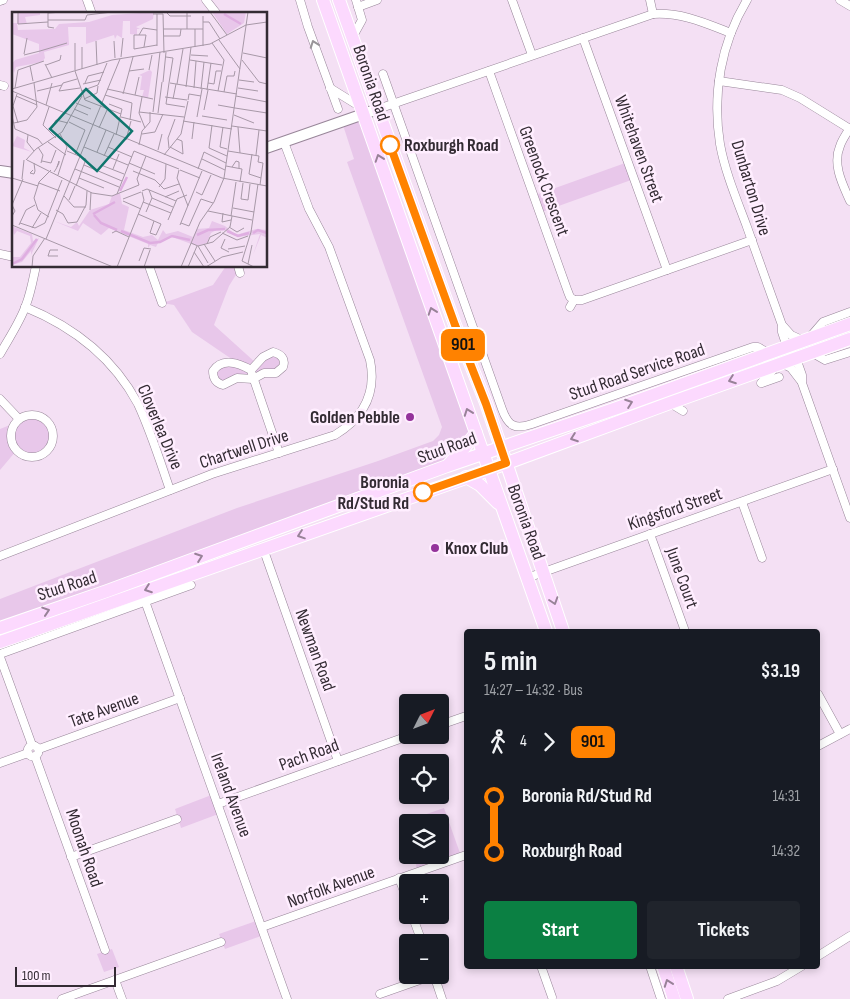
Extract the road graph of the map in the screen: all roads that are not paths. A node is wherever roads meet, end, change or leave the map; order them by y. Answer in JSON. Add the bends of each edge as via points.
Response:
{"nodes":[{"id":1,"x":87,"y":0,"type":"edge"},
{"id":2,"x":206,"y":0,"type":"edge"},
{"id":3,"x":300,"y":0,"type":"edge"},
{"id":4,"x":323,"y":0,"type":"edge"},
{"id":5,"x":339,"y":0,"type":"edge"},
{"id":6,"x":377,"y":0,"type":"edge"},
{"id":7,"x":512,"y":0,"type":"edge"},
{"id":8,"x":650,"y":0,"type":"edge"},
{"id":9,"x":746,"y":0,"type":"edge"},
{"id":10,"x":840,"y":0,"type":"edge"},
{"id":11,"x":357,"y":4,"type":"edge"},
{"id":12,"x":850,"y":6,"type":"edge"},
{"id":13,"x":91,"y":12,"type":"edge"},
{"id":14,"x":215,"y":12,"type":"edge"},
{"id":15,"x":652,"y":14,"type":"junction"},
{"id":16,"x":731,"y":33,"type":"junction"},
{"id":17,"x":352,"y":38,"type":"junction"},
{"id":18,"x":583,"y":38,"type":"junction"},
{"id":19,"x":532,"y":55,"type":"junction"},
{"id":20,"x":489,"y":71,"type":"junction"},
{"id":21,"x":383,"y":74,"type":"dead end"},
{"id":22,"x":719,"y":81,"type":"junction"},
{"id":23,"x":330,"y":88,"type":"junction"},
{"id":24,"x":393,"y":104,"type":"junction"},
{"id":25,"x":338,"y":109,"type":"dead end"},
{"id":26,"x":362,"y":110,"type":"junction"},
{"id":27,"x":378,"y":110,"type":"junction"},
{"id":28,"x":850,"y":129,"type":"edge"},
{"id":29,"x":284,"y":142,"type":"junction"},
{"id":30,"x":268,"y":147,"type":"edge"},
{"id":31,"x":850,"y":201,"type":"edge"},
{"id":32,"x":752,"y":240,"type":"junction"},
{"id":33,"x":36,"y":268,"type":"edge"},
{"id":34,"x":150,"y":268,"type":"edge"},
{"id":35,"x":667,"y":270,"type":"junction"},
{"id":36,"x":162,"y":303,"type":"dead end"},
{"id":37,"x":25,"y":307,"type":"junction"},
{"id":38,"x":850,"y":312,"type":"edge"},
{"id":39,"x":850,"y":324,"type":"edge"},
{"id":40,"x":782,"y":325,"type":"junction"},
{"id":41,"x":850,"y":339,"type":"edge"},
{"id":42,"x":806,"y":340,"type":"junction"},
{"id":43,"x":787,"y":347,"type":"junction"},
{"id":44,"x":811,"y":352,"type":"junction"},
{"id":45,"x":850,"y":352,"type":"edge"},
{"id":46,"x":768,"y":353,"type":"junction"},
{"id":47,"x":0,"y":354,"type":"edge"},
{"id":48,"x":796,"y":358,"type":"junction"},
{"id":49,"x":780,"y":368,"type":"junction"},
{"id":50,"x":251,"y":370,"type":"junction"},
{"id":51,"x":253,"y":379,"type":"junction"},
{"id":52,"x":802,"y":383,"type":"junction"},
{"id":53,"x":0,"y":399,"type":"edge"},
{"id":54,"x":670,"y":403,"type":"junction"},
{"id":55,"x":683,"y":411,"type":"dead end"},
{"id":56,"x":19,"y":419,"type":"junction"},
{"id":57,"x":542,"y":421,"type":"junction"},
{"id":58,"x":476,"y":433,"type":"junction"},
{"id":59,"x":531,"y":437,"type":"junction"},
{"id":60,"x":501,"y":448,"type":"junction"},
{"id":61,"x":279,"y":453,"type":"junction"},
{"id":62,"x":483,"y":454,"type":"junction"},
{"id":63,"x":506,"y":463,"type":"junction"},
{"id":64,"x":447,"y":466,"type":"junction"},
{"id":65,"x":489,"y":469,"type":"junction"},
{"id":66,"x":833,"y":469,"type":"junction"},
{"id":67,"x":466,"y":477,"type":"junction"},
{"id":68,"x":170,"y":490,"type":"junction"},
{"id":69,"x":742,"y":502,"type":"junction"},
{"id":70,"x":503,"y":509,"type":"junction"},
{"id":71,"x":850,"y":518,"type":"edge"},
{"id":72,"x":650,"y":534,"type":"junction"},
{"id":73,"x":262,"y":548,"type":"junction"},
{"id":74,"x":0,"y":556,"type":"edge"},
{"id":75,"x":762,"y":558,"type":"dead end"},
{"id":76,"x":544,"y":572,"type":"junction"},
{"id":77,"x":527,"y":578,"type":"junction"},
{"id":78,"x":191,"y":585,"type":"dead end"},
{"id":79,"x":146,"y":601,"type":"junction"},
{"id":80,"x":0,"y":628,"type":"edge"},
{"id":81,"x":545,"y":629,"type":"edge"},
{"id":82,"x":562,"y":629,"type":"edge"},
{"id":83,"x":684,"y":629,"type":"edge"},
{"id":84,"x":0,"y":642,"type":"edge"},
{"id":85,"x":0,"y":656,"type":"edge"},
{"id":86,"x":180,"y":698,"type":"junction"},
{"id":87,"x":820,"y":698,"type":"edge"},
{"id":88,"x":464,"y":717,"type":"edge"},
{"id":89,"x":449,"y":722,"type":"edge"},
{"id":90,"x":850,"y":729,"type":"edge"},
{"id":91,"x":840,"y":734,"type":"junction"},
{"id":92,"x":399,"y":739,"type":"edge"},
{"id":93,"x":820,"y":745,"type":"edge"},
{"id":94,"x":33,"y":751,"type":"junction"},
{"id":95,"x":338,"y":761,"type":"junction"},
{"id":96,"x":0,"y":763,"type":"edge"},
{"id":97,"x":218,"y":804,"type":"junction"},
{"id":98,"x":177,"y":819,"type":"dead end"},
{"id":99,"x":464,"y":855,"type":"edge"},
{"id":100,"x":71,"y":857,"type":"junction"},
{"id":101,"x":410,"y":874,"type":"edge"},
{"id":102,"x":399,"y":878,"type":"edge"},
{"id":103,"x":262,"y":927,"type":"junction"},
{"id":104,"x":850,"y":936,"type":"edge"},
{"id":105,"x":221,"y":942,"type":"dead end"},
{"id":106,"x":104,"y":950,"type":"dead end"},
{"id":107,"x":820,"y":954,"type":"edge"},
{"id":108,"x":542,"y":969,"type":"edge"},
{"id":109,"x":651,"y":969,"type":"edge"},
{"id":110,"x":663,"y":969,"type":"edge"},
{"id":111,"x":677,"y":969,"type":"edge"},
{"id":112,"x":797,"y":969,"type":"edge"},
{"id":113,"x":115,"y":980,"type":"junction"},
{"id":114,"x":408,"y":984,"type":"edge"},
{"id":115,"x":437,"y":984,"type":"edge"},
{"id":116,"x":380,"y":994,"type":"dead end"},
{"id":117,"x":552,"y":998,"type":"dead end"},
{"id":118,"x":62,"y":999,"type":"edge"},
{"id":119,"x":122,"y":999,"type":"edge"},
{"id":120,"x":287,"y":999,"type":"edge"},
{"id":121,"x":442,"y":999,"type":"edge"},
{"id":122,"x":662,"y":999,"type":"edge"},
{"id":123,"x":674,"y":999,"type":"edge"},
{"id":124,"x":687,"y":999,"type":"edge"},
{"id":125,"x":728,"y":999,"type":"edge"}],
"edges":[{"from":1,"to":13,"type":"street"},
{"from":2,"to":14,"type":"street"},
{"from":23,"to":3,"type":"street","one_way":true},
{"from":4,"to":26,"type":"main road","name":"Boronia Road"},
{"from":5,"to":17,"type":"main road","name":"Boronia Road"},
{"from":6,"to":11,"type":"street"},
{"from":7,"to":19,"type":"street"},
{"from":8,"to":15,"type":"street"},
{"from":9,"to":16,"type":"street","name":"Dunbarton Drive"},
{"from":10,"to":12,"type":"street"},
{"from":11,"to":17,"type":"street","name":"Boronia Road","via":[[362,20]]},
{"from":15,"to":16,"type":"street","via":[[682,16]]},
{"from":15,"to":18,"type":"street"},
{"from":16,"to":22,"type":"street","name":"Dunbarton Drive"},
{"from":17,"to":27,"type":"main road","name":"Boronia Road"},
{"from":18,"to":19,"type":"street"},
{"from":18,"to":35,"type":"street","name":"Whitehaven Street"},
{"from":19,"to":20,"type":"street"},
{"from":20,"to":24,"type":"street"},
{"from":20,"to":35,"type":"street","name":"Greenock Crescent","via":[[572,304]]},
{"from":21,"to":24,"type":"street"},
{"from":22,"to":28,"type":"street","via":[[782,90]]},
{"from":22,"to":32,"type":"street","name":"Dunbarton Drive","via":[[720,144]]},
{"from":23,"to":25,"type":"street"},
{"from":23,"to":26,"type":"street"},
{"from":24,"to":27,"type":"street"},
{"from":24,"to":57,"type":"street","name":"Stud Road Service Road","via":[[503,412],[514,426],[524,427]]},
{"from":26,"to":27,"type":"street"},
{"from":26,"to":29,"type":"street"},
{"from":58,"to":26,"type":"main road","name":"Boronia Road","one_way":true},
{"from":27,"to":60,"type":"main road","name":"Boronia Road"},
{"from":28,"to":31,"type":"street","via":[[840,146],[838,161]]},
{"from":29,"to":30,"type":"street"},
{"from":29,"to":61,"type":"street","name":"Chartwell Drive","via":[[305,200],[329,247],[370,360],[372,374],[364,408],[353,422],[335,435]]},
{"from":32,"to":35,"type":"street","name":"Greenock Crescent"},
{"from":32,"to":40,"type":"street","name":"Dunbarton Drive"},
{"from":33,"to":37,"type":"street"},
{"from":34,"to":36,"type":"street"},
{"from":37,"to":47,"type":"street"},
{"from":37,"to":68,"type":"street","name":"Cloverlea Drive","via":[[55,320],[78,335],[116,372],[138,406]]},
{"from":38,"to":42,"type":"street","via":[[821,324]]},
{"from":39,"to":42,"type":"main road","name":"Stud Road"},
{"from":40,"to":42,"type":"street","via":[[791,335]]},
{"from":40,"to":43,"type":"street","name":"Dunbarton Drive"},
{"from":41,"to":44,"type":"main road","name":"Stud Road"},
{"from":42,"to":43,"type":"main road","name":"Stud Road"},
{"from":43,"to":46,"type":"main road","name":"Stud Road"},
{"from":43,"to":48,"type":"street","name":"Dunbarton Drive"},
{"from":44,"to":45,"type":"street","via":[[825,360]]},
{"from":44,"to":48,"type":"main road","name":"Stud Road"},
{"from":46,"to":57,"type":"street","name":"Stud Road Service Road","via":[[758,346],[753,347]]},
{"from":59,"to":46,"type":"main road","name":"Stud Road","one_way":true},
{"from":48,"to":49,"type":"main road","name":"Stud Road"},
{"from":48,"to":52,"type":"street"},
{"from":49,"to":49,"type":"street","via":[[761,383]]},
{"from":49,"to":52,"type":"street","via":[[791,368]]},
{"from":49,"to":54,"type":"main road","name":"Stud Road","one_way":true},
{"from":50,"to":51,"type":"street"},
{"from":50,"to":51,"type":"street","via":[[263,356],[271,353],[280,354],[284,361],[279,371]]},
{"from":50,"to":51,"type":"street","via":[[227,362],[217,366],[213,374],[215,380],[223,385],[237,378]]},
{"from":51,"to":61,"type":"street"},
{"from":52,"to":66,"type":"street"},
{"from":53,"to":56,"type":"street"},
{"from":54,"to":55,"type":"street"},
{"from":54,"to":63,"type":"main road","name":"Stud Road","one_way":true},
{"from":56,"to":56,"type":"street","via":[[35,415],[48,423],[54,440],[43,455],[29,458],[14,447],[11,433]]},
{"from":57,"to":59,"type":"street"},
{"from":58,"to":62,"type":"main road","name":"Boronia Road"},
{"from":58,"to":64,"type":"main road"},
{"from":59,"to":60,"type":"main road","name":"Stud Road"},
{"from":60,"to":62,"type":"main road","name":"Stud Road"},
{"from":60,"to":63,"type":"main road","name":"Boronia Road"},
{"from":61,"to":68,"type":"street","name":"Chartwell Drive"},
{"from":62,"to":64,"type":"main road","name":"Stud Road"},
{"from":62,"to":65,"type":"main road","name":"Boronia Road"},
{"from":63,"to":65,"type":"main road","name":"Stud Road"},
{"from":63,"to":76,"type":"main road","name":"Boronia Road"},
{"from":80,"to":64,"type":"main road","name":"Stud Road","one_way":true},
{"from":65,"to":67,"type":"main road","name":"Stud Road"},
{"from":65,"to":70,"type":"main road","name":"Boronia Road"},
{"from":66,"to":69,"type":"street","name":"Kingsford Street"},
{"from":66,"to":71,"type":"street"},
{"from":67,"to":70,"type":"main road","via":[[480,485]]},
{"from":67,"to":73,"type":"main road","name":"Stud Road","one_way":true},
{"from":68,"to":74,"type":"street","name":"Chartwell Drive"},
{"from":69,"to":72,"type":"street","name":"Kingsford Street"},
{"from":69,"to":75,"type":"street"},
{"from":70,"to":77,"type":"main road","name":"Boronia Road"},
{"from":72,"to":76,"type":"street","name":"Kingsford Street"},
{"from":72,"to":83,"type":"street","name":"June Court"},
{"from":73,"to":84,"type":"main road","name":"Stud Road","one_way":true},
{"from":73,"to":95,"type":"street","name":"Newman Road"},
{"from":76,"to":77,"type":"street","name":"Kingsford Street"},
{"from":76,"to":82,"type":"main road","name":"Boronia Road","one_way":true},
{"from":77,"to":81,"type":"main road","name":"Boronia Road"},
{"from":78,"to":79,"type":"street"},
{"from":79,"to":85,"type":"street"},
{"from":79,"to":86,"type":"street","name":"Ireland Avenue"},
{"from":85,"to":94,"type":"street","name":"Moonah Road"},
{"from":86,"to":94,"type":"street","name":"Tate Avenue"},
{"from":86,"to":97,"type":"street","name":"Ireland Avenue"},
{"from":87,"to":91,"type":"street"},
{"from":88,"to":89,"type":"street"},
{"from":90,"to":91,"type":"street"},
{"from":91,"to":93,"type":"street"},
{"from":92,"to":95,"type":"street","name":"Pach Road"},
{"from":94,"to":96,"type":"street","name":"Tate Avenue"},
{"from":94,"to":100,"type":"street","name":"Moonah Road"},
{"from":95,"to":97,"type":"street","name":"Pach Road"},
{"from":97,"to":103,"type":"street","name":"Ireland Avenue"},
{"from":98,"to":100,"type":"street"},
{"from":99,"to":101,"type":"street","name":"Norfolk Avenue"},
{"from":100,"to":106,"type":"street","name":"Moonah Road"},
{"from":102,"to":103,"type":"street","name":"Norfolk Avenue"},
{"from":103,"to":120,"type":"street","name":"Ireland Avenue"},
{"from":104,"to":107,"type":"street"},
{"from":105,"to":113,"type":"street"},
{"from":108,"to":117,"type":"street"},
{"from":109,"to":122,"type":"street"},
{"from":123,"to":110,"type":"main road","one_way":true},
{"from":111,"to":124,"type":"main road"},
{"from":112,"to":125,"type":"street","via":[[771,984]]},
{"from":113,"to":118,"type":"street"},
{"from":113,"to":119,"type":"street"},
{"from":114,"to":116,"type":"street"},
{"from":115,"to":121,"type":"street"}]}
